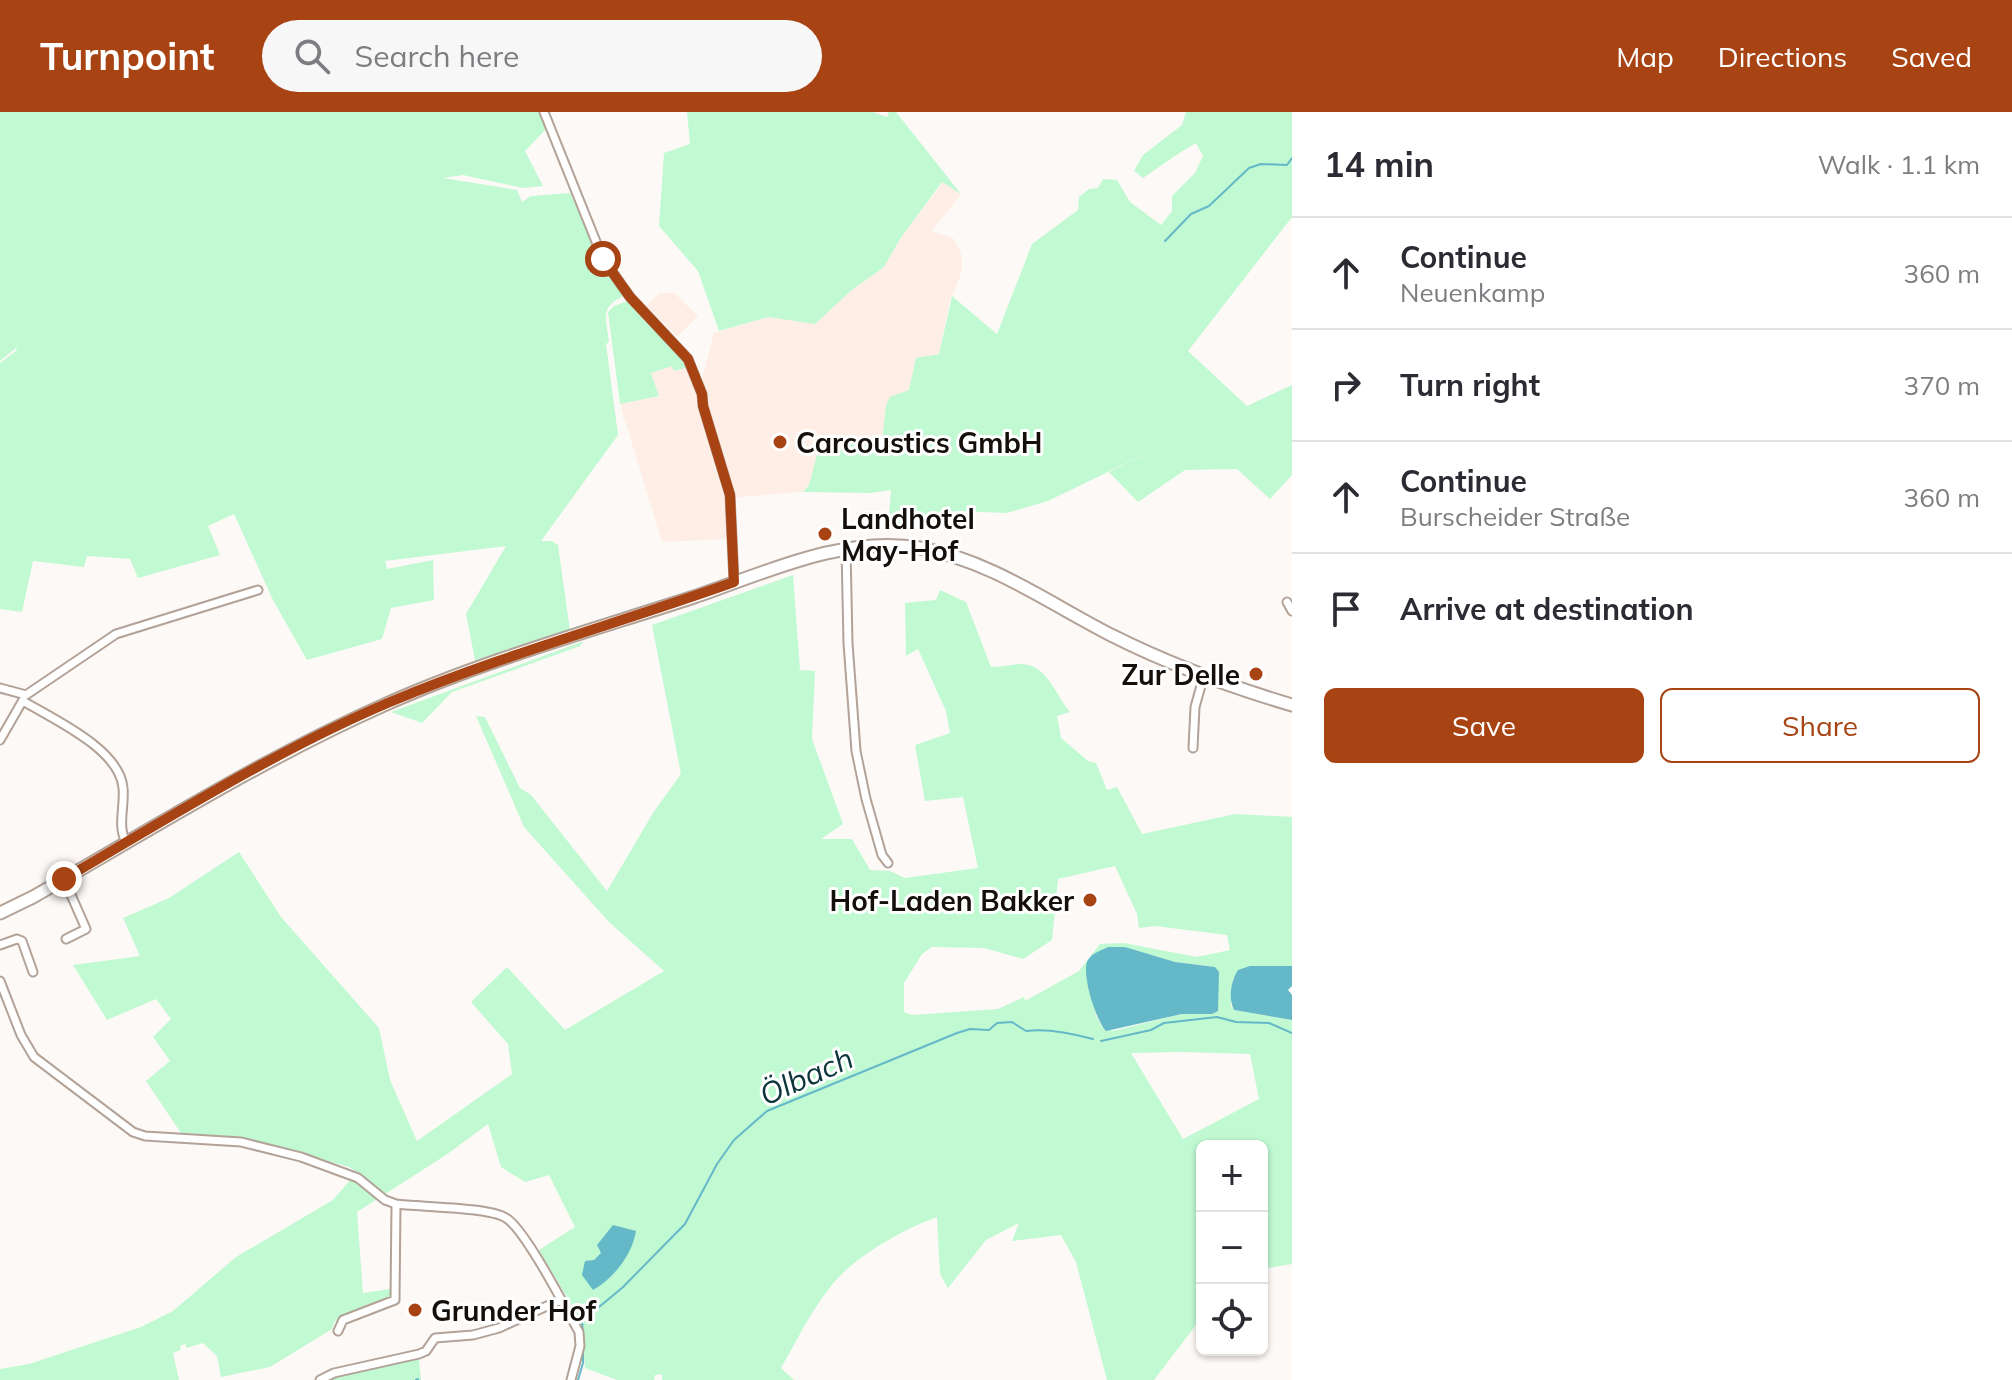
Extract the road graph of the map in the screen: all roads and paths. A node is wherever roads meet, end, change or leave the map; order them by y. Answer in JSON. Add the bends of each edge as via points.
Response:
{"nodes":[{"id":1,"x":544,"y":112,"type":"edge"},
{"id":2,"x":846,"y":549,"type":"junction"},
{"id":3,"x":734,"y":582,"type":"junction"},
{"id":4,"x":258,"y":590,"type":"dead end"},
{"id":5,"x":1287,"y":602,"type":"dead end"},
{"id":6,"x":1292,"y":611,"type":"edge"},
{"id":7,"x":1204,"y":675,"type":"junction"},
{"id":8,"x":0,"y":688,"type":"edge"},
{"id":9,"x":25,"y":698,"type":"junction"},
{"id":10,"x":1292,"y":705,"type":"edge"},
{"id":11,"x":0,"y":740,"type":"edge"},
{"id":12,"x":1193,"y":748,"type":"dead end"},
{"id":13,"x":126,"y":842,"type":"junction"},
{"id":14,"x":888,"y":863,"type":"dead end"},
{"id":15,"x":64,"y":879,"type":"junction"},
{"id":16,"x":0,"y":913,"type":"edge"},
{"id":17,"x":66,"y":939,"type":"dead end"},
{"id":18,"x":0,"y":945,"type":"edge"},
{"id":19,"x":33,"y":972,"type":"dead end"},
{"id":20,"x":0,"y":981,"type":"edge"},
{"id":21,"x":10,"y":1006,"type":"junction"},
{"id":22,"x":0,"y":1008,"type":"edge"},
{"id":23,"x":396,"y":1204,"type":"junction"},
{"id":24,"x":560,"y":1300,"type":"junction"},
{"id":25,"x":338,"y":1331,"type":"dead end"},
{"id":26,"x":320,"y":1380,"type":"edge"},
{"id":27,"x":571,"y":1380,"type":"edge"}],
"edges":[{"from":1,"to":3,"type":"street","via":[[603,259],[630,297],[688,359],[730,495]]},
{"from":2,"to":3,"type":"main road"},
{"from":2,"to":7,"type":"main road","via":[[902,546],[957,557],[1114,637]]},
{"from":2,"to":14,"type":"street","via":[[856,751]]},
{"from":3,"to":13,"type":"main road","via":[[379,707]]},
{"from":4,"to":9,"type":"street","via":[[116,634]]},
{"from":5,"to":6,"type":"street"},
{"from":7,"to":10,"type":"main road"},
{"from":7,"to":12,"type":"street","via":[[1195,707]]},
{"from":8,"to":9,"type":"street"},
{"from":9,"to":11,"type":"street"},
{"from":9,"to":13,"type":"street","via":[[112,762],[123,787],[121,834]]},
{"from":13,"to":15,"type":"main road"},
{"from":15,"to":16,"type":"main road"},
{"from":15,"to":17,"type":"street","via":[[86,929]]},
{"from":18,"to":19,"type":"street","via":[[22,941]]},
{"from":20,"to":21,"type":"street"},
{"from":21,"to":22,"type":"street"},
{"from":21,"to":23,"type":"street","via":[[34,1057],[133,1132],[241,1142],[301,1157],[358,1178]]},
{"from":23,"to":24,"type":"street","via":[[503,1216],[522,1234]]},
{"from":23,"to":25,"type":"street","via":[[395,1300],[343,1320]]},
{"from":24,"to":26,"type":"street","via":[[499,1328],[435,1338],[419,1354]]},
{"from":24,"to":27,"type":"street","via":[[580,1338]]}]}
